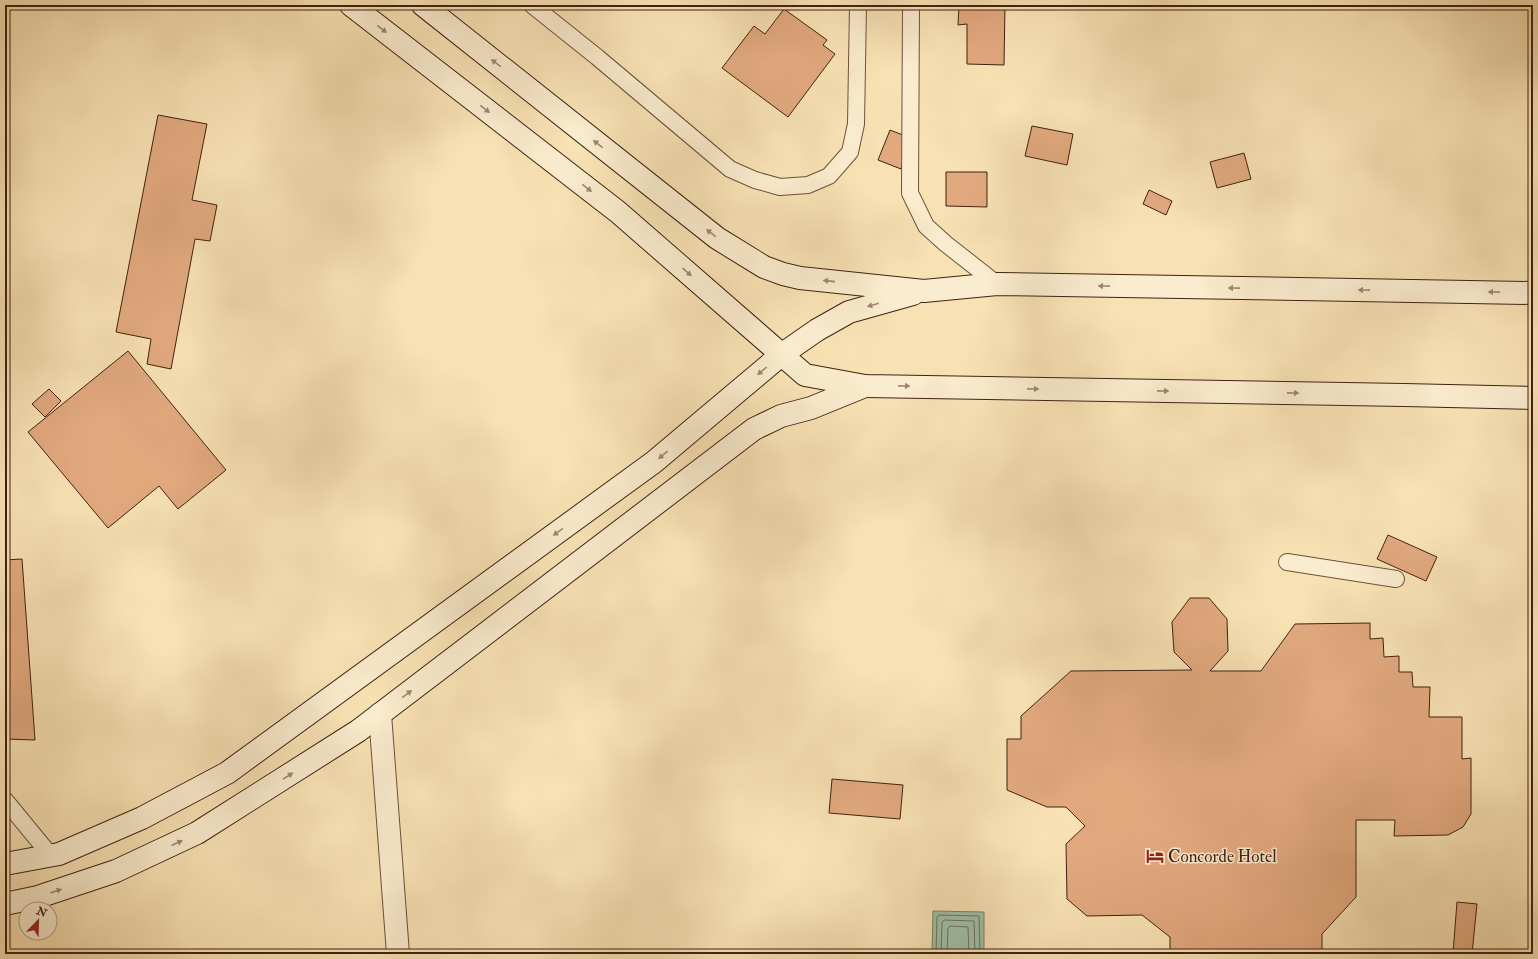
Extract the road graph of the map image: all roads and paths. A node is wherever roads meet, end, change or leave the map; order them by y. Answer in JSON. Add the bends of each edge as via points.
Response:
{"nodes":[{"id":1,"x":351,"y":5,"type":"edge"},
{"id":2,"x":423,"y":5,"type":"edge"},
{"id":3,"x":532,"y":5,"type":"edge"},
{"id":4,"x":858,"y":5,"type":"edge"},
{"id":5,"x":911,"y":5,"type":"edge"},
{"id":6,"x":997,"y":284,"type":"junction"},
{"id":7,"x":924,"y":291,"type":"junction"},
{"id":8,"x":1533,"y":293,"type":"edge"},
{"id":9,"x":781,"y":355,"type":"junction"},
{"id":10,"x":864,"y":386,"type":"junction"},
{"id":11,"x":1533,"y":398,"type":"edge"},
{"id":12,"x":1287,"y":562,"type":"dead end"},
{"id":13,"x":1396,"y":579,"type":"dead end"},
{"id":14,"x":380,"y":714,"type":"junction"},
{"id":15,"x":5,"y":800,"type":"edge"},
{"id":16,"x":51,"y":856,"type":"junction"},
{"id":17,"x":5,"y":864,"type":"edge"},
{"id":18,"x":5,"y":904,"type":"edge"},
{"id":19,"x":398,"y":954,"type":"edge"}],
"edges":[{"from":1,"to":9,"type":"street","one_way":true,"via":[[618,212]]},
{"from":7,"to":2,"type":"street","one_way":true,"via":[[800,278],[764,267],[717,238]]},
{"from":3,"to":4,"type":"lane","via":[[598,56],[730,169],[755,180],[780,186],[808,185],[828,176],[850,152],[856,124]]},
{"from":5,"to":6,"type":"lane","via":[[910,193],[926,226]]},
{"from":6,"to":7,"type":"street"},
{"from":8,"to":6,"type":"street","one_way":true},
{"from":7,"to":9,"type":"street","one_way":true,"via":[[849,312]]},
{"from":9,"to":10,"type":"street","via":[[805,375]]},
{"from":9,"to":16,"type":"street","one_way":true,"via":[[654,462],[227,773],[142,818]]},
{"from":10,"to":11,"type":"street","one_way":true},
{"from":14,"to":10,"type":"street","one_way":true,"via":[[754,429],[781,416],[811,408]]},
{"from":12,"to":13,"type":"lane"},
{"from":18,"to":14,"type":"street","one_way":true,"via":[[38,897],[116,871],[198,833],[358,731]]},
{"from":14,"to":19,"type":"street"},
{"from":15,"to":16,"type":"lane"},
{"from":16,"to":17,"type":"street"}]}
